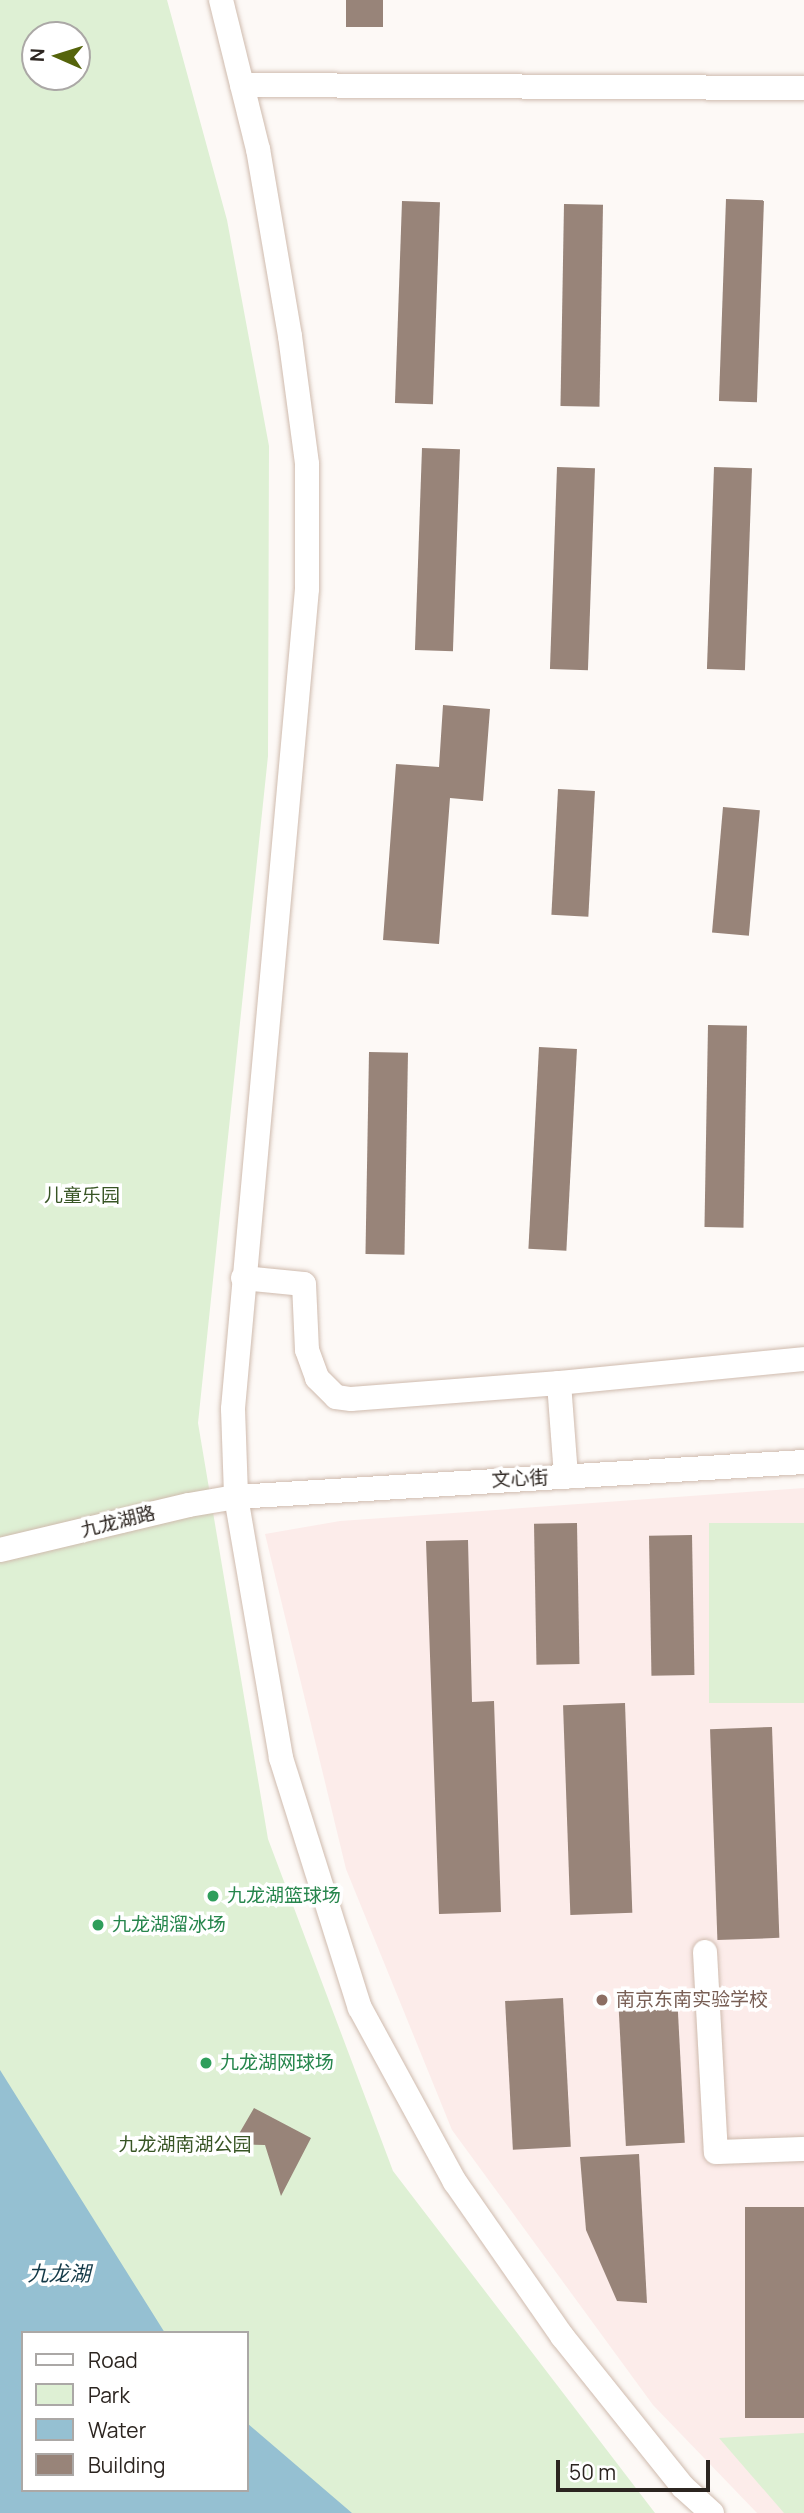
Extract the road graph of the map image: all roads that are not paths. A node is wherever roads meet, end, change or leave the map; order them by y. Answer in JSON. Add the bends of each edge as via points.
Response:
{"nodes":[{"id":1,"x":221,"y":0,"type":"edge"},
{"id":2,"x":242,"y":85,"type":"junction"},
{"id":3,"x":804,"y":88,"type":"edge"},
{"id":4,"x":243,"y":1278,"type":"junction"},
{"id":5,"x":804,"y":1359,"type":"edge"},
{"id":6,"x":559,"y":1383,"type":"junction"},
{"id":7,"x":804,"y":1462,"type":"edge"},
{"id":8,"x":566,"y":1477,"type":"junction"},
{"id":9,"x":236,"y":1497,"type":"junction"},
{"id":10,"x":0,"y":1550,"type":"edge"},
{"id":11,"x":705,"y":1952,"type":"dead end"},
{"id":12,"x":804,"y":2149,"type":"edge"},
{"id":13,"x":712,"y":2513,"type":"edge"}],
"edges":[{"from":1,"to":2,"type":"street"},
{"from":2,"to":3,"type":"street"},
{"from":2,"to":4,"type":"street","via":[[258,149],[307,464],[307,576]]},
{"from":4,"to":6,"type":"street","via":[[304,1284],[307,1350],[317,1378],[336,1397]]},
{"from":4,"to":9,"type":"street","via":[[233,1409]]},
{"from":5,"to":6,"type":"street"},
{"from":6,"to":8,"type":"street"},
{"from":7,"to":8,"type":"street","name":"文心街"},
{"from":8,"to":9,"type":"street","name":"文心街"},
{"from":9,"to":10,"type":"street","name":"九龙湖路"},
{"from":9,"to":13,"type":"street","via":[[281,1758],[360,2008],[455,2182],[554,2325],[683,2487]]},
{"from":11,"to":12,"type":"street","via":[[716,2152]]}]}
